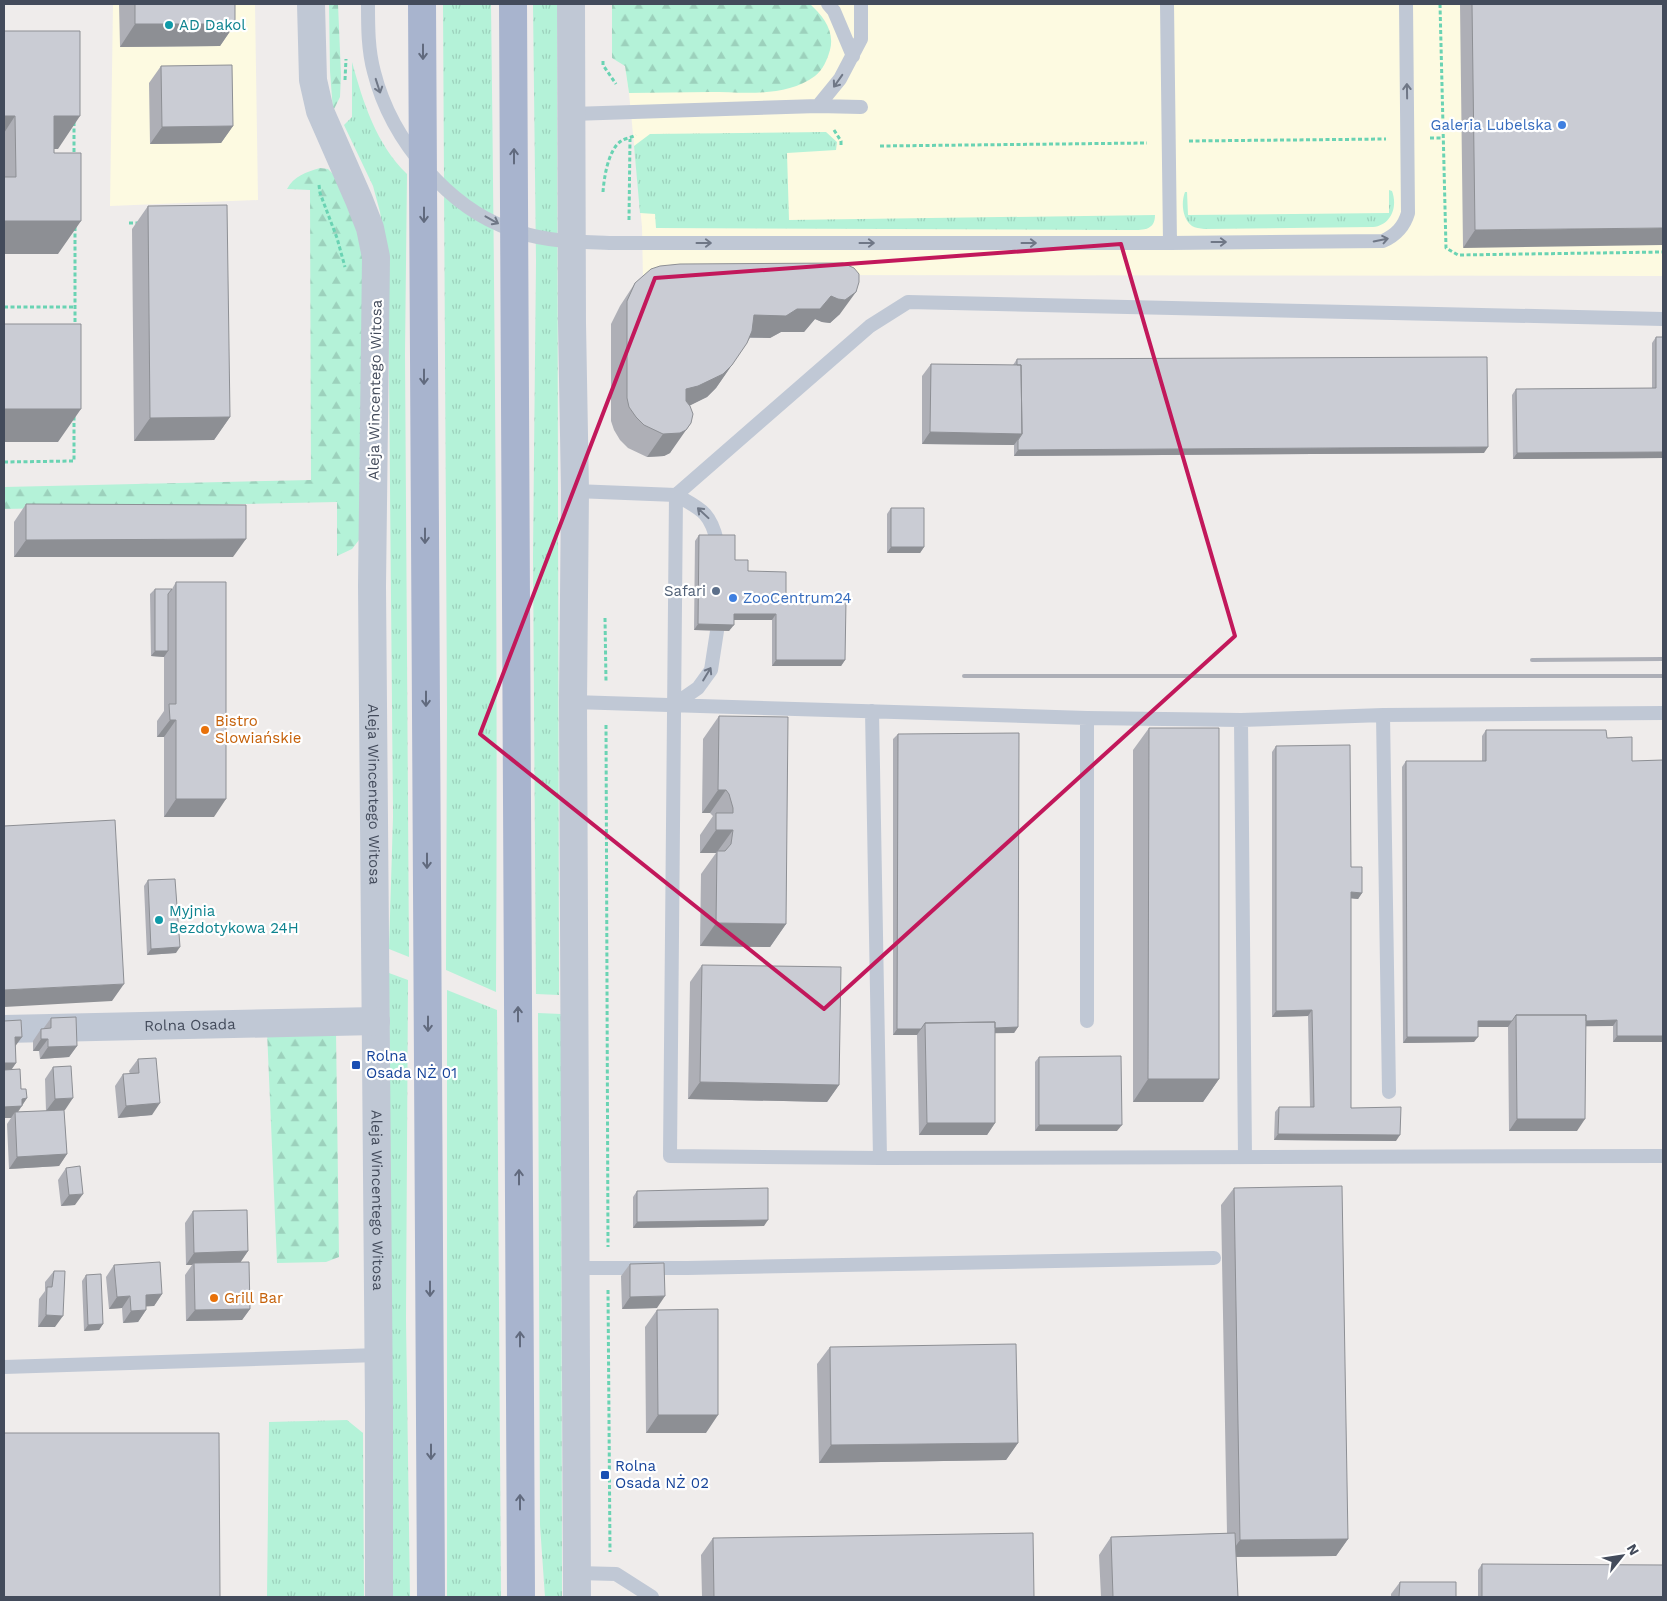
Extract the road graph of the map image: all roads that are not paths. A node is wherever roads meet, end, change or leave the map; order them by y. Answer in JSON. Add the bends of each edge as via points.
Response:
{"nodes":[{"id":1,"x":311,"y":4,"type":"edge"},
{"id":2,"x":368,"y":4,"type":"edge"},
{"id":3,"x":422,"y":4,"type":"edge"},
{"id":4,"x":513,"y":4,"type":"edge"},
{"id":5,"x":571,"y":4,"type":"edge"},
{"id":6,"x":828,"y":4,"type":"edge"},
{"id":7,"x":862,"y":4,"type":"edge"},
{"id":8,"x":1167,"y":4,"type":"edge"},
{"id":9,"x":1406,"y":4,"type":"edge"},
{"id":10,"x":853,"y":56,"type":"junction"},
{"id":11,"x":818,"y":106,"type":"junction"},
{"id":12,"x":861,"y":107,"type":"dead end"},
{"id":13,"x":572,"y":114,"type":"junction"},
{"id":14,"x":1170,"y":243,"type":"junction"},
{"id":15,"x":1663,"y":320,"type":"edge"},
{"id":16,"x":574,"y":491,"type":"junction"},
{"id":17,"x":676,"y":495,"type":"junction"},
{"id":18,"x":717,"y":541,"type":"edge"},
{"id":19,"x":717,"y":630,"type":"edge"},
{"id":20,"x":573,"y":702,"type":"junction"},
{"id":21,"x":675,"y":704,"type":"junction"},
{"id":22,"x":872,"y":711,"type":"junction"},
{"id":23,"x":1663,"y":713,"type":"edge"},
{"id":24,"x":1383,"y":715,"type":"junction"},
{"id":25,"x":1087,"y":718,"type":"junction"},
{"id":26,"x":1241,"y":720,"type":"junction"},
{"id":27,"x":376,"y":1021,"type":"junction"},
{"id":28,"x":1087,"y":1022,"type":"dead end"},
{"id":29,"x":4,"y":1029,"type":"edge"},
{"id":30,"x":1389,"y":1092,"type":"dead end"},
{"id":31,"x":1663,"y":1156,"type":"edge"},
{"id":32,"x":1245,"y":1157,"type":"junction"},
{"id":33,"x":880,"y":1158,"type":"junction"},
{"id":34,"x":1214,"y":1258,"type":"dead end"},
{"id":35,"x":576,"y":1268,"type":"junction"},
{"id":36,"x":378,"y":1355,"type":"junction"},
{"id":37,"x":4,"y":1366,"type":"edge"},
{"id":38,"x":577,"y":1585,"type":"edge"},
{"id":39,"x":378,"y":1597,"type":"edge"},
{"id":40,"x":431,"y":1597,"type":"edge"},
{"id":41,"x":521,"y":1597,"type":"edge"},
{"id":42,"x":652,"y":1597,"type":"edge"}],
"edges":[{"from":1,"to":27,"type":"street","name":"Aleja Wincentego Witosa","via":[[314,80],[320,110],[362,207],[376,257],[372,586]]},
{"from":2,"to":14,"type":"lane","one_way":true,"via":[[368,43],[373,70],[382,97],[412,152],[456,199],[516,232],[560,241],[588,242]]},
{"from":3,"to":40,"type":"main road","one_way":true},
{"from":41,"to":4,"type":"main road","one_way":true},
{"from":5,"to":13,"type":"street"},
{"from":6,"to":10,"type":"lane","via":[[838,19]]},
{"from":7,"to":10,"type":"lane","via":[[861,39]]},
{"from":8,"to":14,"type":"lane"},
{"from":14,"to":9,"type":"lane","one_way":true,"via":[[1383,241],[1394,236],[1408,213]]},
{"from":10,"to":11,"type":"lane","one_way":true,"via":[[840,80]]},
{"from":11,"to":12,"type":"lane"},
{"from":11,"to":13,"type":"lane"},
{"from":13,"to":16,"type":"street"},
{"from":15,"to":17,"type":"lane","via":[[908,302],[870,326]]},
{"from":16,"to":17,"type":"lane"},
{"from":16,"to":20,"type":"street"},
{"from":18,"to":17,"type":"lane","one_way":true,"via":[[714,526],[705,512]]},
{"from":17,"to":21,"type":"lane"},
{"from":21,"to":19,"type":"lane","one_way":true,"via":[[698,688],[711,670]]},
{"from":20,"to":21,"type":"lane"},
{"from":20,"to":35,"type":"street"},
{"from":21,"to":22,"type":"lane"},
{"from":21,"to":33,"type":"lane","via":[[670,1156]]},
{"from":22,"to":25,"type":"lane"},
{"from":22,"to":33,"type":"lane"},
{"from":23,"to":24,"type":"lane"},
{"from":24,"to":26,"type":"lane"},
{"from":24,"to":30,"type":"lane"},
{"from":25,"to":26,"type":"lane"},
{"from":25,"to":28,"type":"lane"},
{"from":26,"to":32,"type":"lane"},
{"from":27,"to":29,"type":"street","name":"Rolna Osada"},
{"from":27,"to":36,"type":"street","name":"Aleja Wincentego Witosa"},
{"from":31,"to":32,"type":"lane"},
{"from":32,"to":33,"type":"lane"},
{"from":34,"to":35,"type":"lane"},
{"from":35,"to":38,"type":"street"},
{"from":36,"to":37,"type":"lane"},
{"from":36,"to":39,"type":"street","name":"Aleja Wincentego Witosa"},
{"from":38,"to":42,"type":"lane","via":[[616,1574]]}]}
